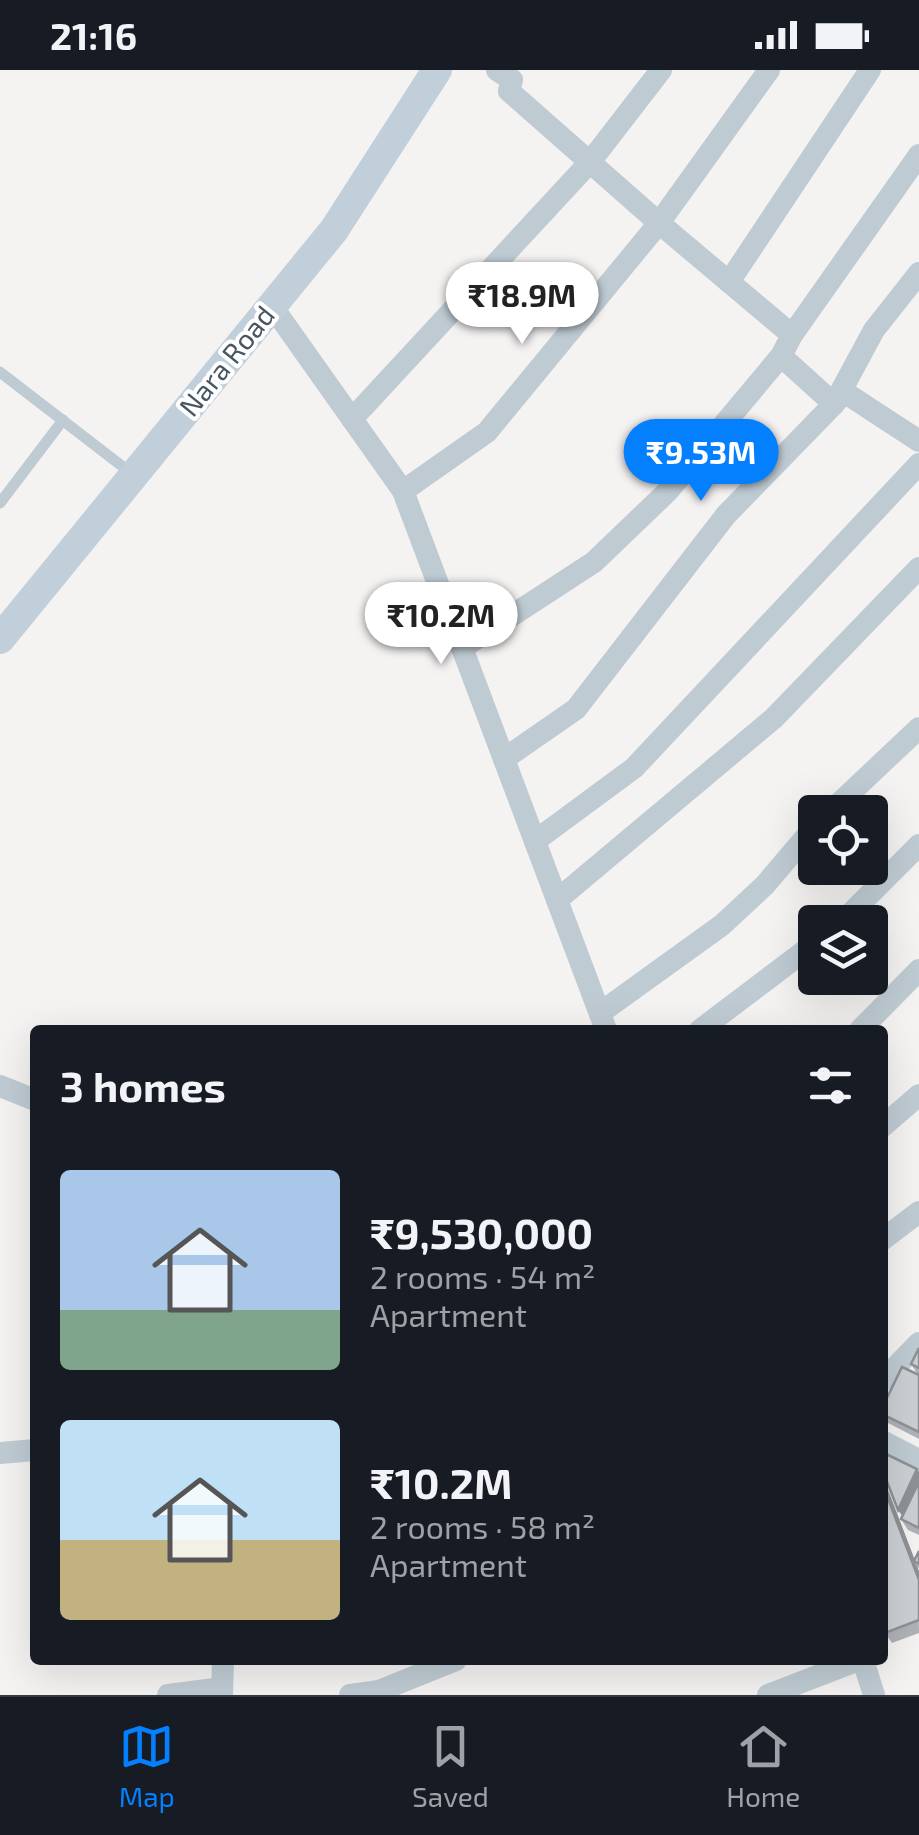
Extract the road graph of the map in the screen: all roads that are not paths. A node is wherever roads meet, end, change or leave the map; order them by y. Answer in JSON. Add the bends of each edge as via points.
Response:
{"nodes":[{"id":1,"x":437,"y":70,"type":"edge"},
{"id":2,"x":497,"y":70,"type":"edge"},
{"id":3,"x":660,"y":70,"type":"edge"},
{"id":4,"x":768,"y":70,"type":"edge"},
{"id":5,"x":870,"y":70,"type":"edge"},
{"id":6,"x":919,"y":155,"type":"edge"},
{"id":7,"x":590,"y":162,"type":"junction"},
{"id":8,"x":659,"y":223,"type":"junction"},
{"id":9,"x":919,"y":273,"type":"edge"},
{"id":10,"x":728,"y":282,"type":"junction"},
{"id":11,"x":272,"y":306,"type":"junction"},
{"id":12,"x":792,"y":335,"type":"junction"},
{"id":13,"x":780,"y":356,"type":"junction"},
{"id":14,"x":0,"y":372,"type":"edge"},
{"id":15,"x":834,"y":404,"type":"junction"},
{"id":16,"x":352,"y":419,"type":"junction"},
{"id":17,"x":63,"y":420,"type":"junction"},
{"id":18,"x":919,"y":441,"type":"edge"},
{"id":19,"x":919,"y":464,"type":"edge"},
{"id":20,"x":134,"y":476,"type":"junction"},
{"id":21,"x":404,"y":491,"type":"junction"},
{"id":22,"x":0,"y":504,"type":"edge"},
{"id":23,"x":919,"y":568,"type":"edge"},
{"id":24,"x":0,"y":639,"type":"edge"},
{"id":25,"x":462,"y":648,"type":"junction"},
{"id":26,"x":919,"y":728,"type":"edge"},
{"id":27,"x":504,"y":760,"type":"junction"},
{"id":28,"x":848,"y":795,"type":"edge"},
{"id":29,"x":535,"y":841,"type":"junction"},
{"id":30,"x":919,"y":844,"type":"edge"},
{"id":31,"x":798,"y":846,"type":"edge"},
{"id":32,"x":557,"y":900,"type":"junction"},
{"id":33,"x":859,"y":905,"type":"edge"},
{"id":34,"x":798,"y":956,"type":"edge"},
{"id":35,"x":919,"y":970,"type":"edge"},
{"id":36,"x":603,"y":1022,"type":"edge"},
{"id":37,"x":707,"y":1025,"type":"edge"},
{"id":38,"x":865,"y":1025,"type":"edge"},
{"id":39,"x":0,"y":1086,"type":"edge"},
{"id":40,"x":919,"y":1096,"type":"edge"},
{"id":41,"x":30,"y":1098,"type":"edge"},
{"id":42,"x":888,"y":1122,"type":"edge"},
{"id":43,"x":919,"y":1212,"type":"edge"},
{"id":44,"x":888,"y":1235,"type":"edge"},
{"id":45,"x":919,"y":1343,"type":"edge"},
{"id":46,"x":888,"y":1375,"type":"edge"},
{"id":47,"x":888,"y":1444,"type":"edge"},
{"id":48,"x":30,"y":1450,"type":"edge"},
{"id":49,"x":0,"y":1453,"type":"edge"},
{"id":50,"x":919,"y":1460,"type":"edge"},
{"id":51,"x":223,"y":1665,"type":"edge"},
{"id":52,"x":444,"y":1665,"type":"edge"},
{"id":53,"x":848,"y":1665,"type":"edge"},
{"id":54,"x":863,"y":1665,"type":"edge"},
{"id":55,"x":222,"y":1691,"type":"edge"},
{"id":56,"x":380,"y":1693,"type":"edge"},
{"id":57,"x":168,"y":1695,"type":"edge"},
{"id":58,"x":350,"y":1695,"type":"edge"},
{"id":59,"x":768,"y":1695,"type":"edge"},
{"id":60,"x":874,"y":1695,"type":"edge"}],
"edges":[{"from":1,"to":11,"type":"main road","name":"Nara Road","via":[[334,230]]},
{"from":2,"to":7,"type":"street","via":[[512,80],[510,91]]},
{"from":3,"to":7,"type":"street"},
{"from":4,"to":8,"type":"street"},
{"from":5,"to":10,"type":"street"},
{"from":6,"to":12,"type":"street"},
{"from":7,"to":8,"type":"street"},
{"from":7,"to":16,"type":"street"},
{"from":8,"to":10,"type":"street"},
{"from":8,"to":21,"type":"street","via":[[487,432]]},
{"from":9,"to":15,"type":"street","via":[[874,330]]},
{"from":10,"to":12,"type":"street"},
{"from":11,"to":16,"type":"street"},
{"from":11,"to":20,"type":"main road","name":"Nara Road"},
{"from":12,"to":13,"type":"street"},
{"from":13,"to":15,"type":"street"},
{"from":13,"to":25,"type":"street","via":[[668,491],[594,562]]},
{"from":14,"to":17,"type":"lane"},
{"from":15,"to":18,"type":"street","via":[[844,392]]},
{"from":15,"to":27,"type":"street","via":[[726,514],[576,709]]},
{"from":16,"to":21,"type":"street"},
{"from":17,"to":20,"type":"lane"},
{"from":17,"to":22,"type":"lane"},
{"from":19,"to":29,"type":"street","via":[[634,768]]},
{"from":20,"to":24,"type":"main road","name":"Nara Road"},
{"from":21,"to":25,"type":"street"},
{"from":23,"to":32,"type":"street","via":[[774,718]]},
{"from":25,"to":27,"type":"street"},
{"from":26,"to":28,"type":"street"},
{"from":27,"to":29,"type":"street"},
{"from":29,"to":32,"type":"street"},
{"from":30,"to":33,"type":"street"},
{"from":31,"to":36,"type":"street","via":[[722,925]]},
{"from":32,"to":36,"type":"street"},
{"from":34,"to":37,"type":"street"},
{"from":35,"to":38,"type":"street"},
{"from":39,"to":41,"type":"street"},
{"from":40,"to":42,"type":"street"},
{"from":43,"to":44,"type":"street"},
{"from":45,"to":46,"type":"street"},
{"from":47,"to":50,"type":"street"},
{"from":48,"to":49,"type":"street"},
{"from":51,"to":55,"type":"street"},
{"from":52,"to":56,"type":"street"},
{"from":53,"to":59,"type":"street"},
{"from":54,"to":60,"type":"street"},
{"from":55,"to":57,"type":"street"},
{"from":56,"to":58,"type":"street"}]}
